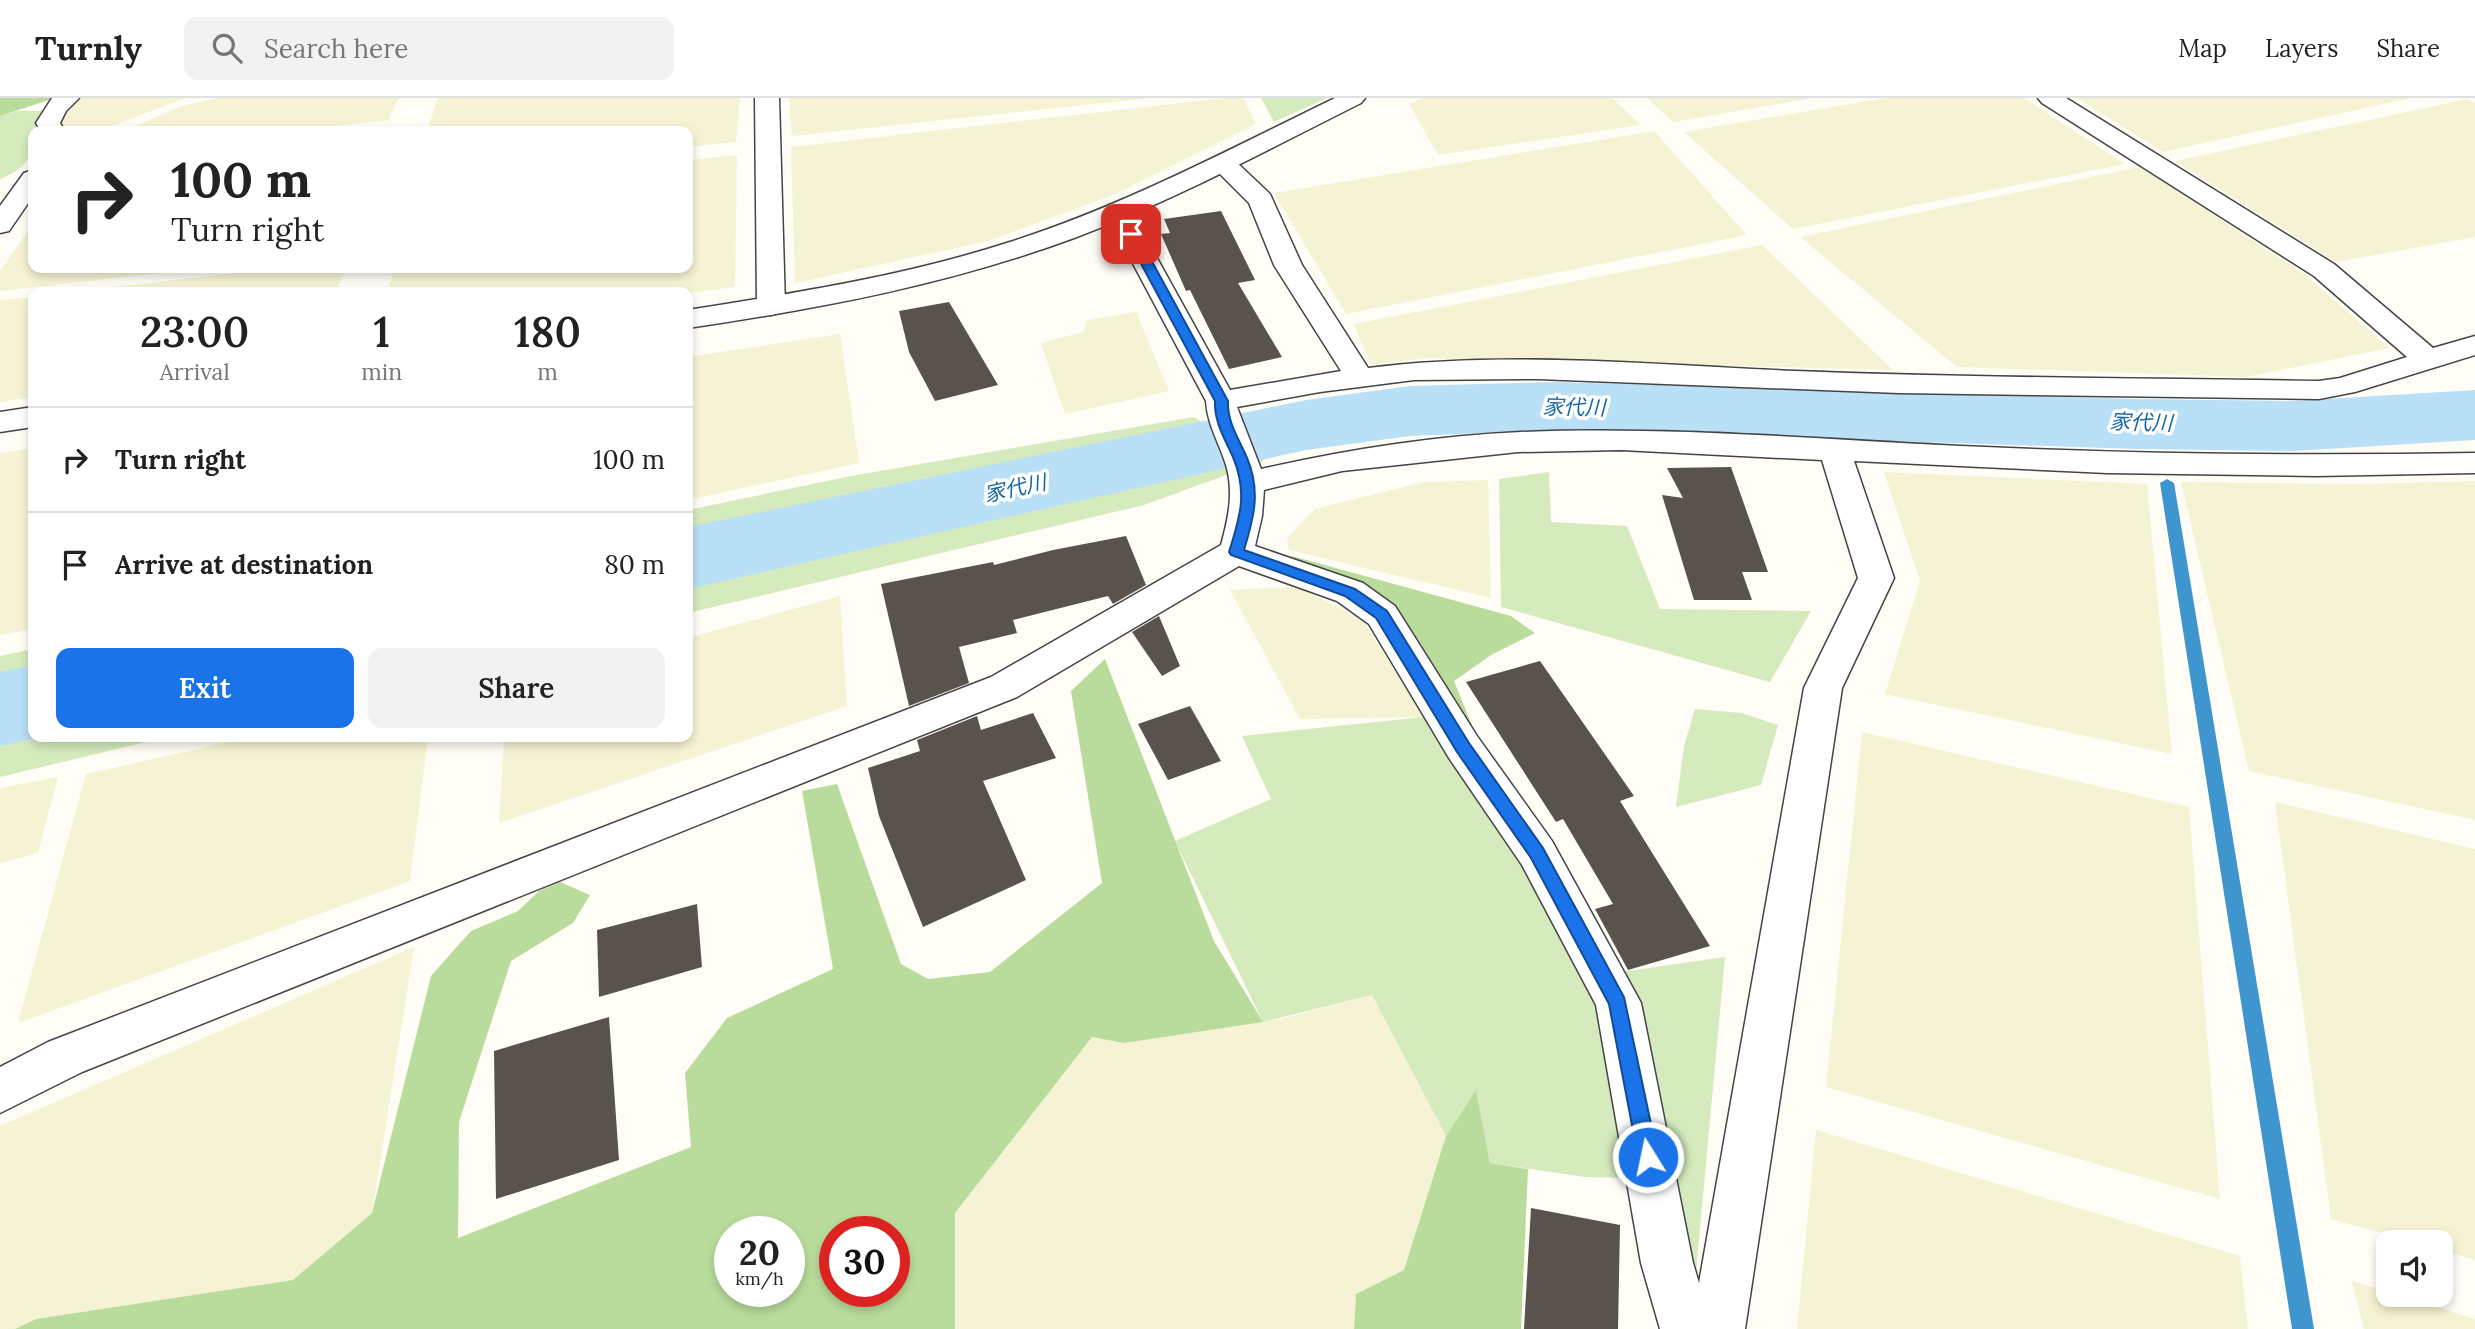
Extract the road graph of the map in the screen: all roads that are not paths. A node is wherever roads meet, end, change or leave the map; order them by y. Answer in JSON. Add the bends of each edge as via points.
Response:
{"nodes":[{"id":1,"x":67,"y":98,"type":"edge"},
{"id":2,"x":767,"y":98,"type":"edge"},
{"id":3,"x":1353,"y":98,"type":"edge"},
{"id":4,"x":2050,"y":98,"type":"edge"},
{"id":5,"x":50,"y":126,"type":"edge"},
{"id":6,"x":1223,"y":163,"type":"junction"},
{"id":7,"x":28,"y":185,"type":"edge"},
{"id":8,"x":1118,"y":211,"type":"junction"},
{"id":9,"x":0,"y":225,"type":"edge"},
{"id":10,"x":771,"y":306,"type":"junction"},
{"id":11,"x":693,"y":318,"type":"edge"},
{"id":12,"x":2475,"y":345,"type":"edge"},
{"id":13,"x":2428,"y":359,"type":"junction"},
{"id":14,"x":1360,"y":378,"type":"junction"},
{"id":15,"x":1221,"y":408,"type":"junction"},
{"id":16,"x":28,"y":418,"type":"edge"},
{"id":17,"x":0,"y":422,"type":"edge"},
{"id":18,"x":1835,"y":451,"type":"junction"},
{"id":19,"x":2475,"y":463,"type":"edge"},
{"id":20,"x":1245,"y":471,"type":"junction"},
{"id":21,"x":1236,"y":552,"type":"junction"},
{"id":22,"x":0,"y":1091,"type":"edge"},
{"id":23,"x":1687,"y":1329,"type":"edge"},
{"id":24,"x":1718,"y":1329,"type":"edge"}],
"edges":[{"from":1,"to":5,"type":"street","via":[[56,107]]},
{"from":2,"to":10,"type":"street"},
{"from":3,"to":6,"type":"street"},
{"from":4,"to":13,"type":"street","via":[[2324,270]]},
{"from":6,"to":8,"type":"street"},
{"from":6,"to":14,"type":"street","via":[[1261,200],[1288,265]]},
{"from":7,"to":9,"type":"street"},
{"from":8,"to":10,"type":"street","via":[[1063,233],[912,279]]},
{"from":8,"to":15,"type":"street"},
{"from":10,"to":11,"type":"street"},
{"from":12,"to":13,"type":"street"},
{"from":13,"to":14,"type":"street","via":[[2319,390],[1899,384],[1538,370],[1414,371]]},
{"from":14,"to":15,"type":"street"},
{"from":15,"to":20,"type":"street"},
{"from":16,"to":17,"type":"street"},
{"from":18,"to":19,"type":"street","via":[[2107,463]]},
{"from":18,"to":20,"type":"street","via":[[1621,440],[1518,442]]},
{"from":18,"to":24,"type":"street","via":[[1876,579],[1824,688]]},
{"from":20,"to":21,"type":"street","via":[[1249,510]]},
{"from":21,"to":22,"type":"street","via":[[1004,687],[65,1057]]},
{"from":21,"to":23,"type":"street","via":[[1350,592],[1382,615],[1463,747],[1537,853],[1618,1003],[1667,1263]]}]}
